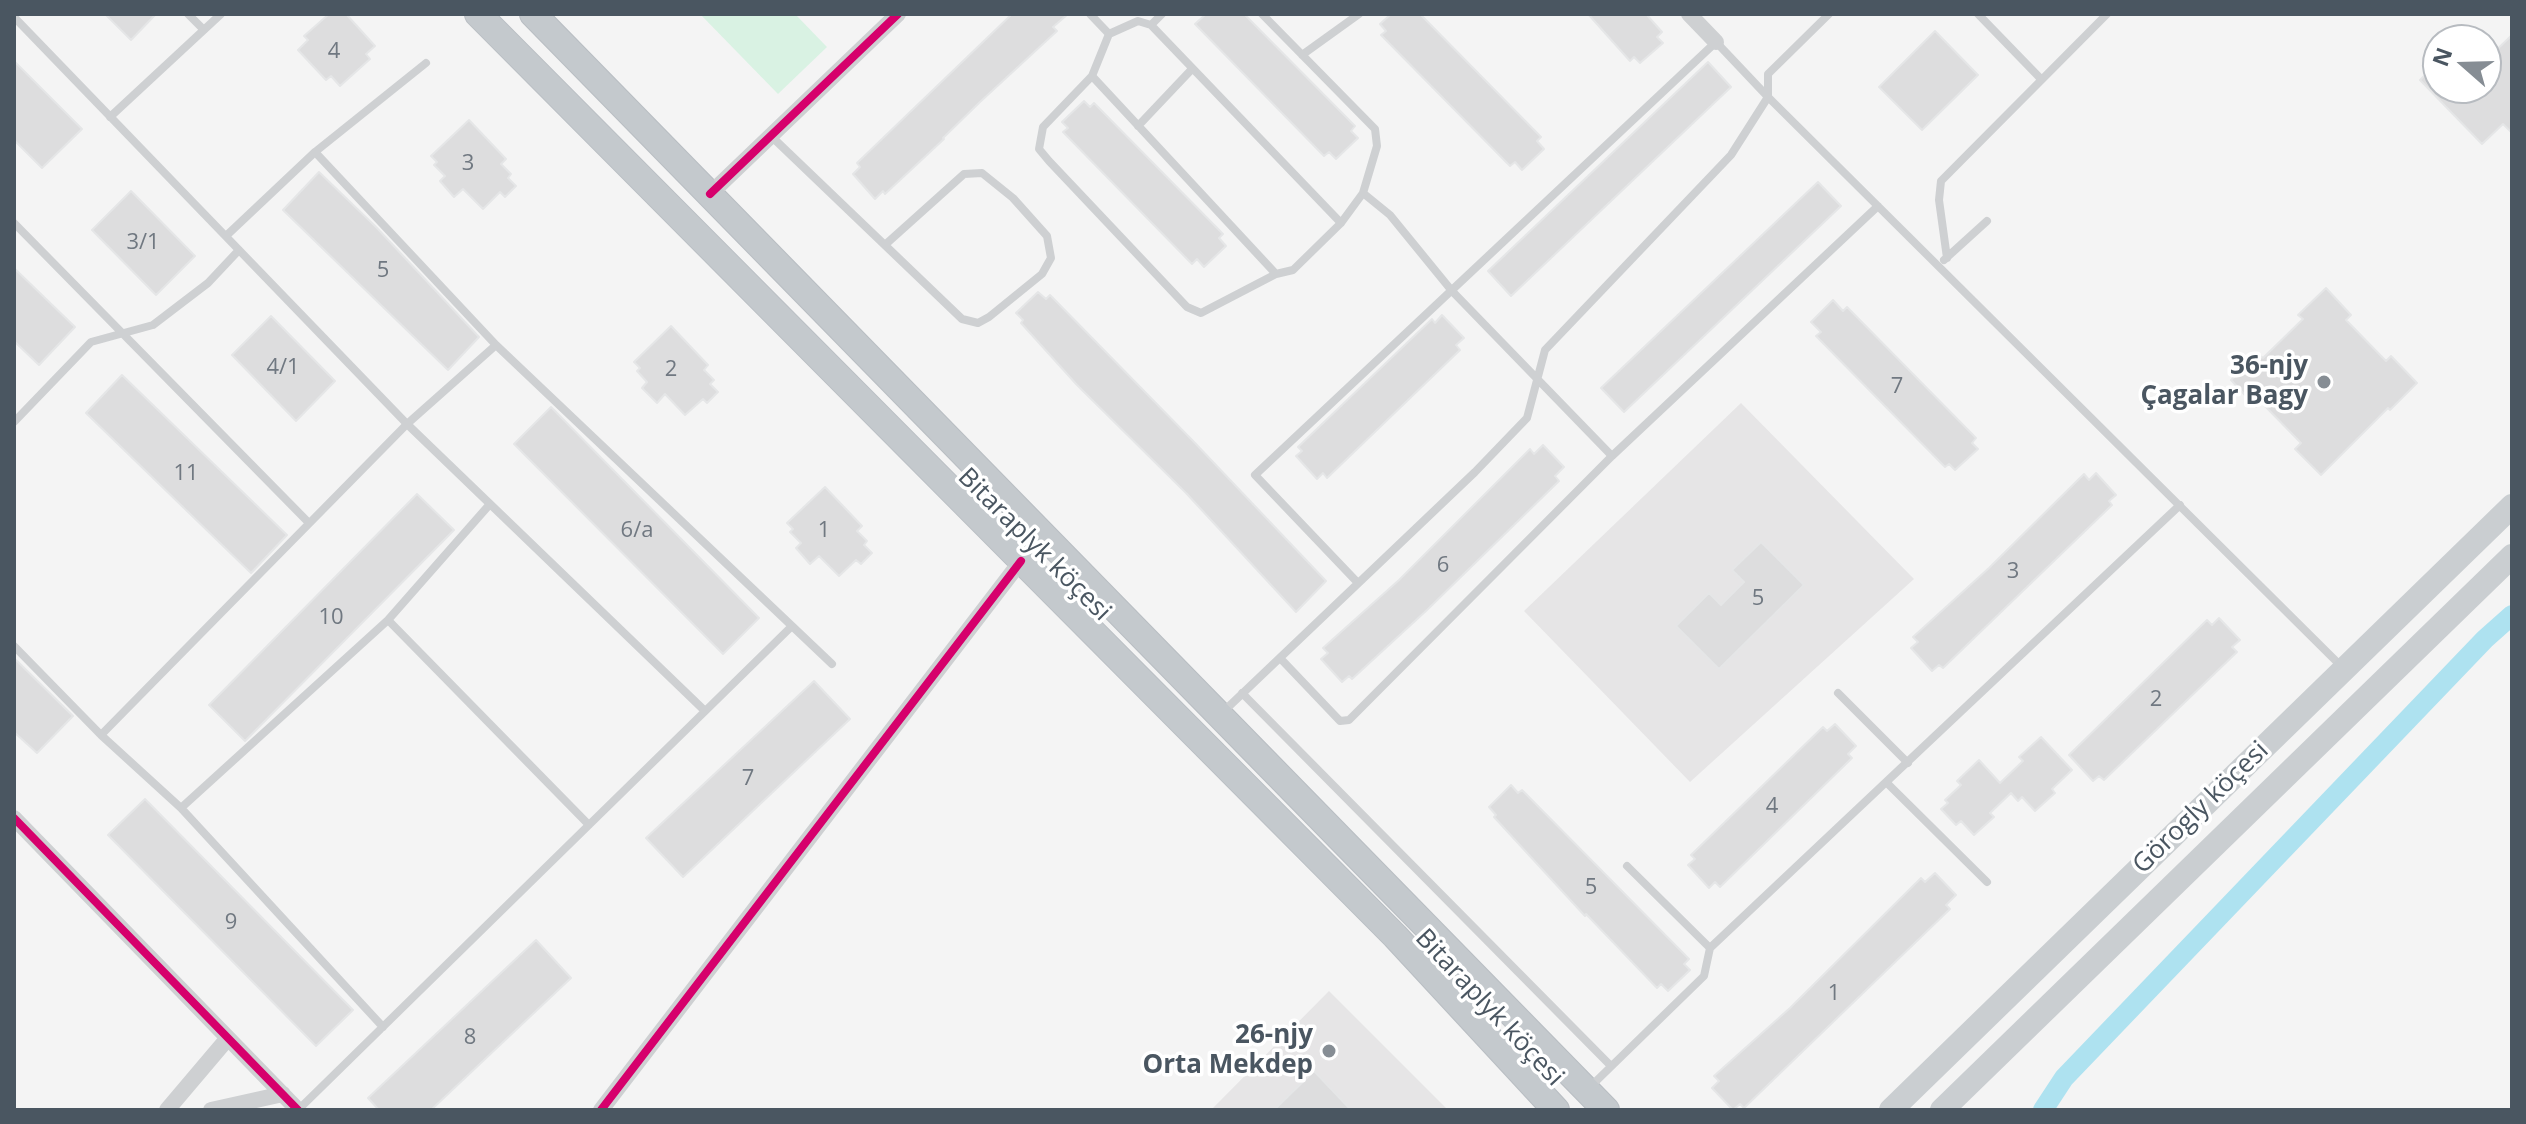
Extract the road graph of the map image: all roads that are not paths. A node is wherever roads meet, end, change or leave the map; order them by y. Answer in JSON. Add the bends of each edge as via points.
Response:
{"nodes":[{"id":1,"x":188,"y":14,"type":"edge"},
{"id":2,"x":221,"y":14,"type":"edge"},
{"id":3,"x":478,"y":14,"type":"edge"},
{"id":4,"x":533,"y":14,"type":"edge"},
{"id":5,"x":898,"y":14,"type":"edge"},
{"id":6,"x":1090,"y":14,"type":"edge"},
{"id":7,"x":1162,"y":14,"type":"edge"},
{"id":8,"x":1262,"y":14,"type":"edge"},
{"id":9,"x":1359,"y":14,"type":"edge"},
{"id":10,"x":1689,"y":14,"type":"edge"},
{"id":11,"x":1829,"y":14,"type":"edge"},
{"id":12,"x":1978,"y":14,"type":"edge"},
{"id":13,"x":2107,"y":14,"type":"edge"},
{"id":14,"x":14,"y":17,"type":"edge"},
{"id":15,"x":1151,"y":25,"type":"junction"},
{"id":16,"x":204,"y":30,"type":"junction"},
{"id":17,"x":1109,"y":34,"type":"junction"},
{"id":18,"x":1716,"y":42,"type":"junction"},
{"id":19,"x":1302,"y":55,"type":"junction"},
{"id":20,"x":426,"y":63,"type":"dead end"},
{"id":21,"x":1192,"y":69,"type":"junction"},
{"id":22,"x":1092,"y":76,"type":"junction"},
{"id":23,"x":2041,"y":79,"type":"junction"},
{"id":24,"x":1768,"y":97,"type":"junction"},
{"id":25,"x":110,"y":117,"type":"junction"},
{"id":26,"x":1138,"y":126,"type":"junction"},
{"id":27,"x":771,"y":136,"type":"junction"},
{"id":28,"x":315,"y":152,"type":"junction"},
{"id":29,"x":1363,"y":193,"type":"junction"},
{"id":30,"x":710,"y":194,"type":"junction"},
{"id":31,"x":1878,"y":206,"type":"junction"},
{"id":32,"x":1987,"y":221,"type":"dead end"},
{"id":33,"x":14,"y":223,"type":"edge"},
{"id":34,"x":1341,"y":223,"type":"junction"},
{"id":35,"x":226,"y":236,"type":"junction"},
{"id":36,"x":886,"y":244,"type":"junction"},
{"id":37,"x":239,"y":250,"type":"junction"},
{"id":38,"x":1947,"y":258,"type":"junction"},
{"id":39,"x":1938,"y":266,"type":"junction"},
{"id":40,"x":1276,"y":274,"type":"junction"},
{"id":41,"x":1452,"y":291,"type":"junction"},
{"id":42,"x":121,"y":334,"type":"junction"},
{"id":43,"x":496,"y":345,"type":"junction"},
{"id":44,"x":1537,"y":379,"type":"junction"},
{"id":45,"x":14,"y":422,"type":"edge"},
{"id":46,"x":407,"y":424,"type":"junction"},
{"id":47,"x":1612,"y":456,"type":"junction"},
{"id":48,"x":490,"y":504,"type":"junction"},
{"id":49,"x":2180,"y":505,"type":"junction"},
{"id":50,"x":2512,"y":506,"type":"edge"},
{"id":51,"x":309,"y":523,"type":"junction"},
{"id":52,"x":2512,"y":556,"type":"edge"},
{"id":53,"x":1021,"y":561,"type":"junction"},
{"id":54,"x":1358,"y":583,"type":"junction"},
{"id":55,"x":388,"y":620,"type":"junction"},
{"id":56,"x":792,"y":626,"type":"junction"},
{"id":57,"x":14,"y":646,"type":"edge"},
{"id":58,"x":1280,"y":658,"type":"junction"},
{"id":59,"x":832,"y":664,"type":"dead end"},
{"id":60,"x":2344,"y":669,"type":"junction"},
{"id":61,"x":1242,"y":693,"type":"junction"},
{"id":62,"x":1838,"y":693,"type":"dead end"},
{"id":63,"x":705,"y":711,"type":"junction"},
{"id":64,"x":1220,"y":714,"type":"junction"},
{"id":65,"x":101,"y":735,"type":"junction"},
{"id":66,"x":1908,"y":763,"type":"junction"},
{"id":67,"x":1887,"y":783,"type":"junction"},
{"id":68,"x":181,"y":808,"type":"junction"},
{"id":69,"x":14,"y":818,"type":"edge"},
{"id":70,"x":589,"y":825,"type":"junction"},
{"id":71,"x":1627,"y":866,"type":"dead end"},
{"id":72,"x":1987,"y":882,"type":"dead end"},
{"id":73,"x":1710,"y":948,"type":"junction"},
{"id":74,"x":383,"y":1027,"type":"junction"},
{"id":75,"x":228,"y":1038,"type":"junction"},
{"id":76,"x":1611,"y":1066,"type":"junction"},
{"id":77,"x":1587,"y":1089,"type":"junction"},
{"id":78,"x":283,"y":1094,"type":"junction"},
{"id":79,"x":167,"y":1110,"type":"edge"},
{"id":80,"x":211,"y":1110,"type":"edge"},
{"id":81,"x":298,"y":1110,"type":"edge"},
{"id":82,"x":601,"y":1110,"type":"edge"},
{"id":83,"x":1556,"y":1110,"type":"edge"},
{"id":84,"x":1606,"y":1110,"type":"edge"},
{"id":85,"x":1891,"y":1110,"type":"edge"},
{"id":86,"x":1942,"y":1110,"type":"edge"}],
"edges":[{"from":1,"to":16,"type":"lane"},
{"from":2,"to":16,"type":"lane"},
{"from":3,"to":53,"type":"highway","name":"Bitaraplyk köçesi"},
{"from":4,"to":30,"type":"highway","name":"Bitaraplyk köçesi"},
{"from":5,"to":27,"type":"street"},
{"from":6,"to":17,"type":"lane"},
{"from":7,"to":15,"type":"lane"},
{"from":8,"to":19,"type":"lane"},
{"from":9,"to":19,"type":"lane"},
{"from":10,"to":18,"type":"street"},
{"from":11,"to":24,"type":"lane","via":[[1768,74]]},
{"from":12,"to":23,"type":"lane"},
{"from":13,"to":23,"type":"lane"},
{"from":14,"to":25,"type":"lane"},
{"from":15,"to":17,"type":"lane","via":[[1138,21]]},
{"from":15,"to":21,"type":"lane"},
{"from":16,"to":25,"type":"lane"},
{"from":17,"to":22,"type":"lane"},
{"from":18,"to":24,"type":"lane"},
{"from":18,"to":41,"type":"lane"},
{"from":19,"to":29,"type":"lane","via":[[1375,129],[1374,164]]},
{"from":20,"to":28,"type":"lane"},
{"from":21,"to":26,"type":"lane"},
{"from":21,"to":34,"type":"lane"},
{"from":22,"to":26,"type":"lane"},
{"from":22,"to":40,"type":"lane","via":[[1043,127],[1039,149],[1049,161],[1187,307],[1201,313]]},
{"from":23,"to":38,"type":"lane","via":[[1941,181]]},
{"from":24,"to":31,"type":"lane"},
{"from":24,"to":44,"type":"lane","via":[[1731,155],[1545,350]]},
{"from":25,"to":35,"type":"lane"},
{"from":26,"to":40,"type":"lane"},
{"from":27,"to":30,"type":"street"},
{"from":27,"to":36,"type":"lane"},
{"from":28,"to":35,"type":"lane"},
{"from":28,"to":43,"type":"lane"},
{"from":29,"to":34,"type":"lane"},
{"from":29,"to":41,"type":"lane","via":[[1390,215]]},
{"from":30,"to":64,"type":"highway","name":"Bitaraplyk köçesi"},
{"from":31,"to":39,"type":"lane"},
{"from":31,"to":47,"type":"lane"},
{"from":32,"to":38,"type":"lane"},
{"from":33,"to":42,"type":"lane"},
{"from":34,"to":40,"type":"lane","via":[[1293,270]]},
{"from":35,"to":37,"type":"lane"},
{"from":36,"to":36,"type":"lane","via":[[964,174],[982,173],[1047,236],[1051,258],[1042,274],[978,323],[962,319]]},
{"from":37,"to":42,"type":"lane","via":[[208,283],[162,318]]},
{"from":37,"to":46,"type":"lane"},
{"from":38,"to":39,"type":"lane"},
{"from":39,"to":49,"type":"lane"},
{"from":41,"to":44,"type":"lane"},
{"from":41,"to":54,"type":"lane","via":[[1255,475]]},
{"from":42,"to":45,"type":"lane","via":[[91,342]]},
{"from":42,"to":51,"type":"lane"},
{"from":43,"to":46,"type":"lane"},
{"from":43,"to":56,"type":"lane"},
{"from":44,"to":47,"type":"lane"},
{"from":44,"to":54,"type":"lane","via":[[1527,418]]},
{"from":46,"to":48,"type":"lane"},
{"from":46,"to":51,"type":"lane"},
{"from":47,"to":58,"type":"lane","via":[[1349,720],[1340,721]]},
{"from":48,"to":55,"type":"lane"},
{"from":48,"to":63,"type":"lane"},
{"from":49,"to":60,"type":"lane"},
{"from":49,"to":66,"type":"lane"},
{"from":50,"to":60,"type":"main road","name":"Görogly köçesi"},
{"from":51,"to":65,"type":"lane"},
{"from":52,"to":86,"type":"main road","name":"Görogly köçesi"},
{"from":53,"to":82,"type":"street"},
{"from":53,"to":83,"type":"highway","name":"Bitaraplyk köçesi","via":[[1395,936]]},
{"from":54,"to":58,"type":"lane"},
{"from":55,"to":68,"type":"lane"},
{"from":55,"to":70,"type":"lane"},
{"from":56,"to":59,"type":"lane"},
{"from":56,"to":63,"type":"lane"},
{"from":57,"to":65,"type":"lane"},
{"from":58,"to":61,"type":"lane"},
{"from":60,"to":85,"type":"main road","name":"Görogly köçesi"},
{"from":61,"to":64,"type":"lane"},
{"from":61,"to":76,"type":"lane"},
{"from":62,"to":66,"type":"lane"},
{"from":63,"to":70,"type":"lane"},
{"from":64,"to":77,"type":"highway","name":"Bitaraplyk köçesi"},
{"from":65,"to":68,"type":"lane"},
{"from":66,"to":67,"type":"lane"},
{"from":67,"to":72,"type":"lane"},
{"from":67,"to":73,"type":"lane"},
{"from":68,"to":74,"type":"lane"},
{"from":69,"to":75,"type":"street"},
{"from":70,"to":74,"type":"lane"},
{"from":71,"to":73,"type":"lane"},
{"from":73,"to":76,"type":"lane","via":[[1704,976]]},
{"from":74,"to":81,"type":"lane"},
{"from":75,"to":78,"type":"street"},
{"from":75,"to":79,"type":"street"},
{"from":76,"to":77,"type":"lane"},
{"from":77,"to":84,"type":"highway","name":"Bitaraplyk köçesi"},
{"from":78,"to":80,"type":"street"},
{"from":78,"to":81,"type":"street"}]}
